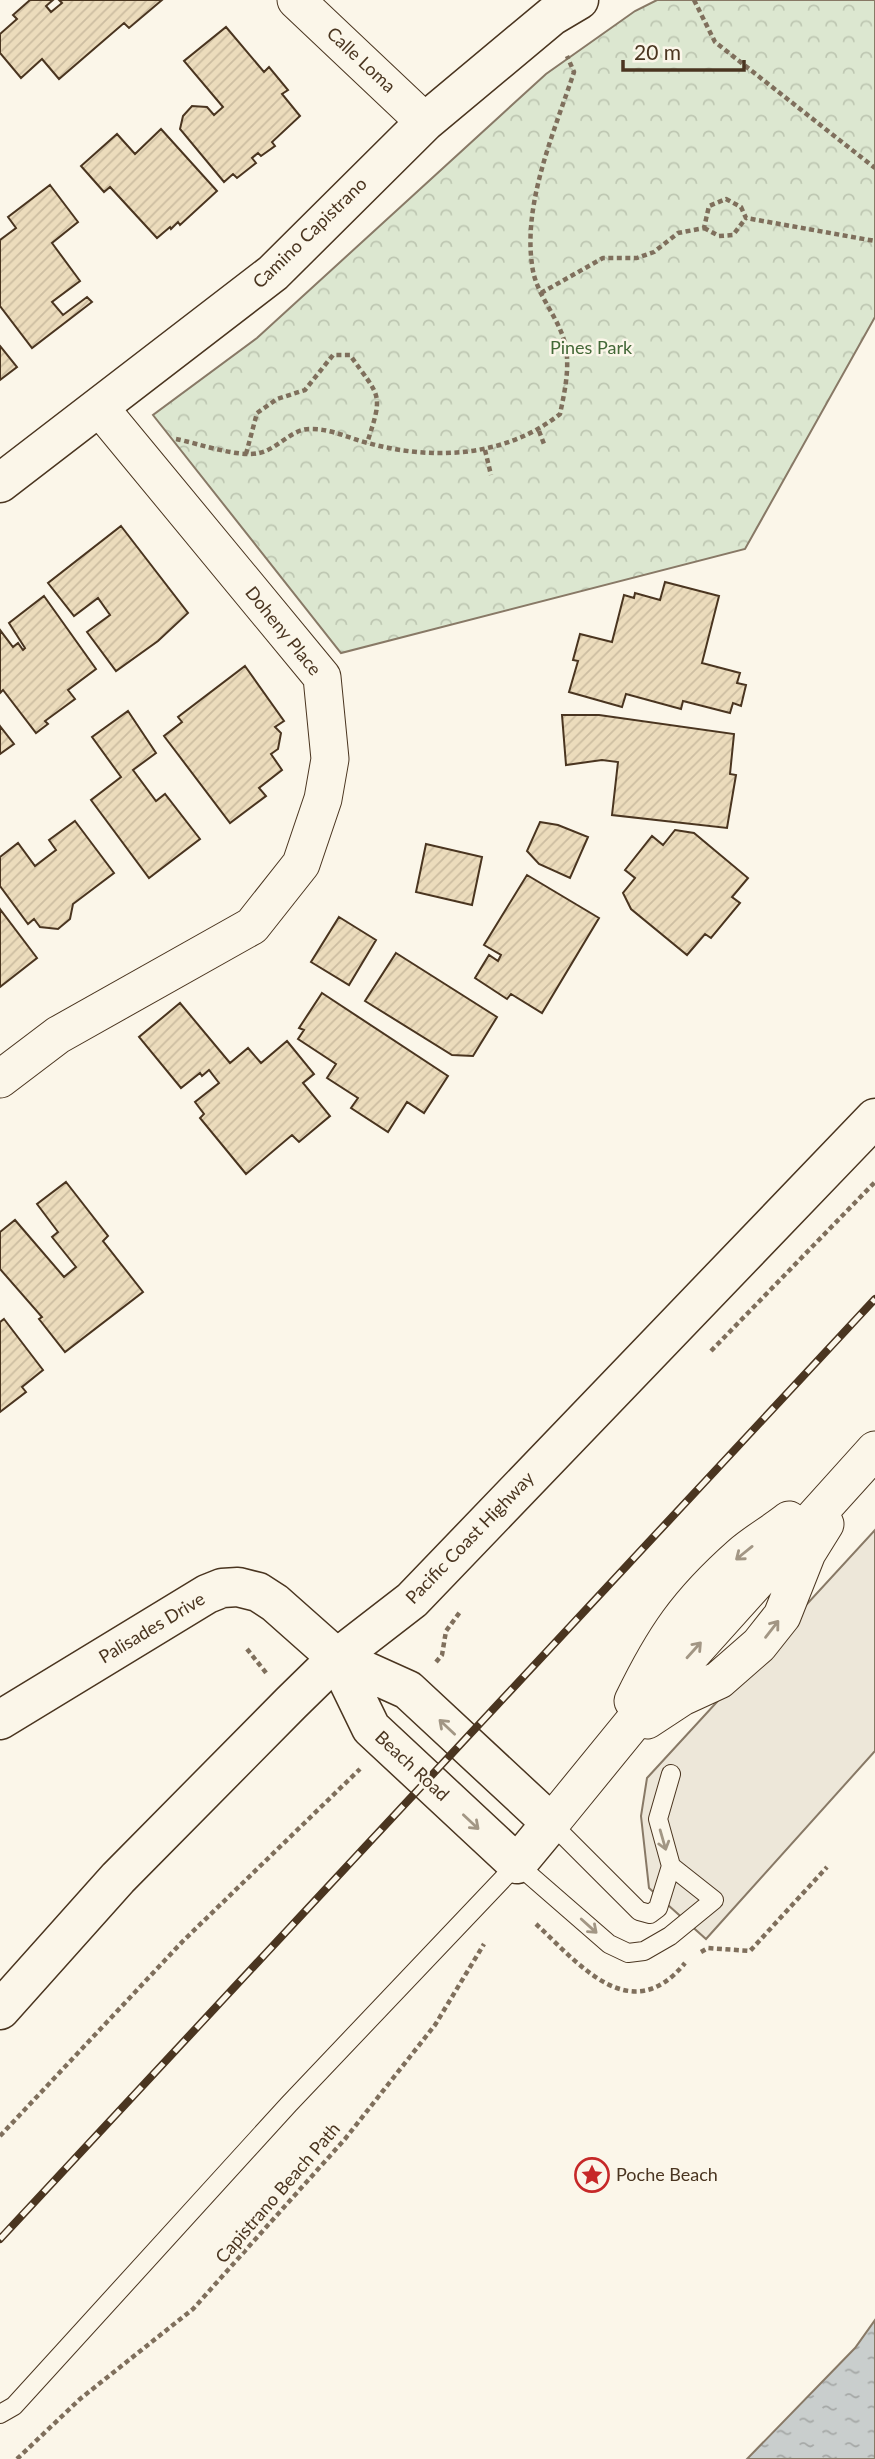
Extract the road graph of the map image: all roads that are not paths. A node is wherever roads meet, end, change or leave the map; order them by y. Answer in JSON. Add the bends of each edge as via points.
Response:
{"nodes":[{"id":1,"x":296,"y":0,"type":"edge"},
{"id":2,"x":565,"y":8,"type":"edge"},
{"id":3,"x":425,"y":122,"type":"junction"},
{"id":4,"x":99,"y":407,"type":"junction"},
{"id":5,"x":0,"y":483,"type":"edge"},
{"id":6,"x":0,"y":1079,"type":"edge"},
{"id":7,"x":875,"y":1118,"type":"edge"},
{"id":8,"x":866,"y":1459,"type":"edge"},
{"id":9,"x":337,"y":1658,"type":"junction"},
{"id":10,"x":0,"y":1720,"type":"edge"},
{"id":11,"x":620,"y":1740,"type":"junction"},
{"id":12,"x":671,"y":1774,"type":"dead end"},
{"id":13,"x":551,"y":1823,"type":"junction"},
{"id":14,"x":517,"y":1864,"type":"junction"},
{"id":15,"x":671,"y":1866,"type":"junction"},
{"id":16,"x":0,"y":2010,"type":"edge"},
{"id":17,"x":0,"y":2414,"type":"edge"}],
"edges":[{"from":1,"to":3,"type":"street","name":"Calle Loma"},
{"from":2,"to":3,"type":"main road","name":"Camino Capistrano"},
{"from":3,"to":4,"type":"main road","name":"Camino Capistrano","via":[[273,273]]},
{"from":4,"to":5,"type":"main road","name":"Camino Capistrano"},
{"from":4,"to":6,"type":"street","name":"Doheny Place","via":[[322,677],[330,759],[323,799],[301,864],[252,926],[58,1035]]},
{"from":7,"to":9,"type":"main road","name":"Pacific Coast Highway","via":[[412,1600]]},
{"from":8,"to":11,"type":"street","via":[[757,1578]]},
{"from":11,"to":8,"type":"street","one_way":true,"via":[[668,1705],[719,1680],[759,1645],[782,1616],[807,1553]]},
{"from":9,"to":10,"type":"main road","name":"Palisades Drive","via":[[258,1592],[222,1588]]},
{"from":13,"to":9,"type":"main road","one_way":true,"via":[[408,1690]]},
{"from":9,"to":14,"type":"main road","name":"Beach Road","one_way":true,"via":[[371,1728]]},
{"from":9,"to":16,"type":"main road","name":"Pacific Coast Highway","via":[[118,1878]]},
{"from":11,"to":13,"type":"street"},
{"from":12,"to":15,"type":"lane","one_way":true,"via":[[658,1819]]},
{"from":13,"to":14,"type":"main road"},
{"from":13,"to":15,"type":"lane","via":[[639,1910],[650,1914],[658,1908]]},
{"from":14,"to":15,"type":"lane","one_way":true,"via":[[609,1944],[628,1953],[643,1951],[670,1936],[714,1900]]},
{"from":14,"to":17,"type":"lane","via":[[289,2104],[14,2406]]}]}
